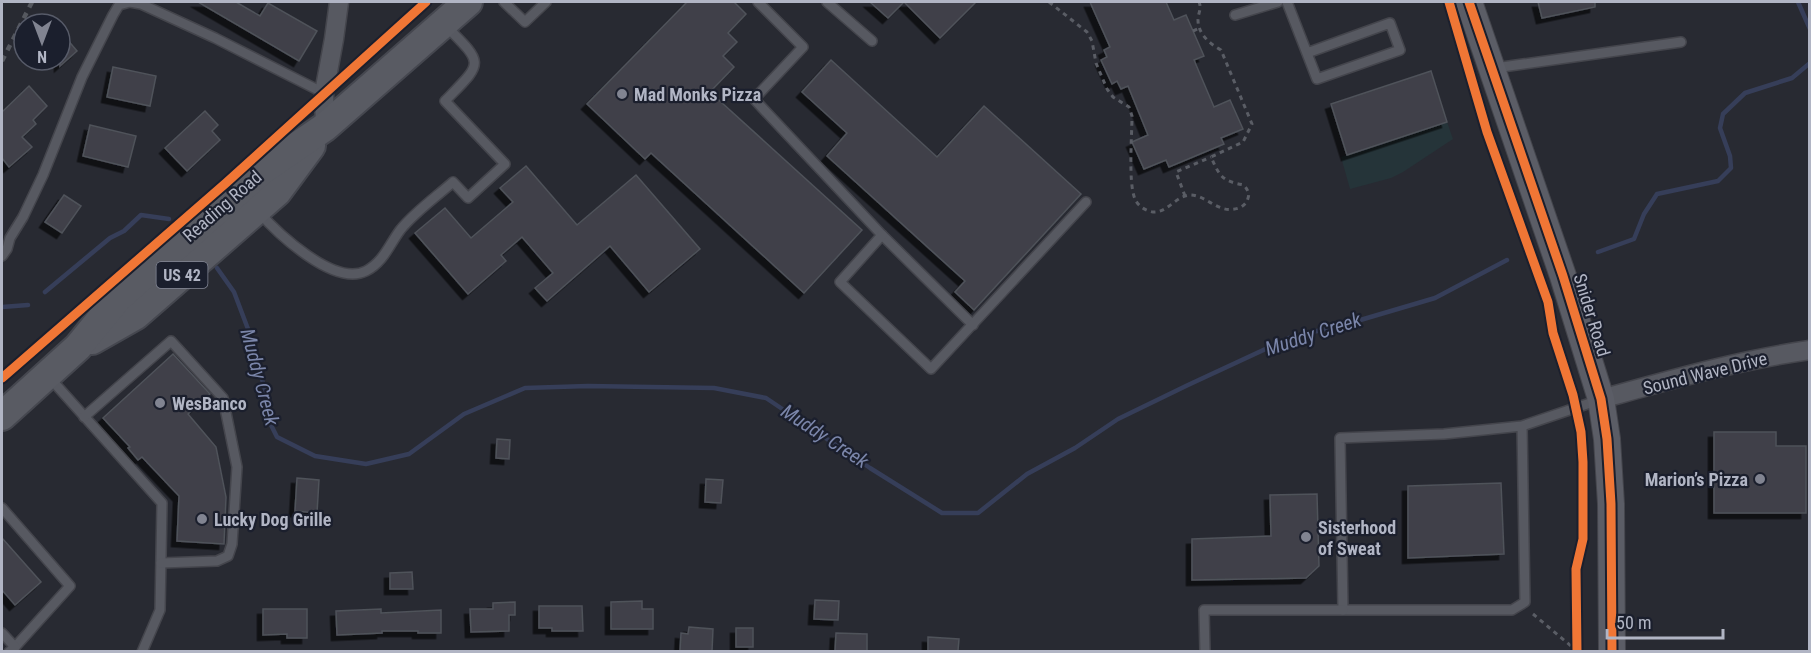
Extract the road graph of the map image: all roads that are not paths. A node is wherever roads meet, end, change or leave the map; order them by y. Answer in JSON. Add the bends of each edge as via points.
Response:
{"nodes":[{"id":1,"x":339,"y":2,"type":"edge"},
{"id":2,"x":468,"y":2,"type":"edge"},
{"id":3,"x":504,"y":2,"type":"edge"},
{"id":4,"x":546,"y":2,"type":"edge"},
{"id":5,"x":758,"y":2,"type":"edge"},
{"id":6,"x":827,"y":2,"type":"edge"},
{"id":7,"x":1278,"y":2,"type":"edge"},
{"id":8,"x":1287,"y":2,"type":"edge"},
{"id":9,"x":1469,"y":2,"type":"edge"},
{"id":10,"x":1235,"y":15,"type":"dead end"},
{"id":11,"x":443,"y":23,"type":"junction"},
{"id":12,"x":872,"y":41,"type":"dead end"},
{"id":13,"x":1681,"y":42,"type":"dead end"},
{"id":14,"x":1307,"y":53,"type":"junction"},
{"id":15,"x":1492,"y":68,"type":"junction"},
{"id":16,"x":324,"y":93,"type":"junction"},
{"id":17,"x":325,"y":127,"type":"junction"},
{"id":18,"x":1086,"y":202,"type":"dead end"},
{"id":19,"x":257,"y":209,"type":"junction"},
{"id":20,"x":882,"y":236,"type":"junction"},
{"id":21,"x":2,"y":256,"type":"edge"},
{"id":22,"x":973,"y":325,"type":"junction"},
{"id":23,"x":78,"y":347,"type":"junction"},
{"id":24,"x":1809,"y":350,"type":"edge"},
{"id":25,"x":47,"y":375,"type":"junction"},
{"id":26,"x":1601,"y":399,"type":"junction"},
{"id":27,"x":2,"y":416,"type":"edge"},
{"id":28,"x":84,"y":417,"type":"junction"},
{"id":29,"x":1522,"y":426,"type":"junction"},
{"id":30,"x":2,"y":508,"type":"edge"},
{"id":31,"x":161,"y":563,"type":"junction"},
{"id":32,"x":1343,"y":610,"type":"junction"},
{"id":33,"x":2,"y":633,"type":"edge"},
{"id":34,"x":12,"y":649,"type":"edge"},
{"id":35,"x":142,"y":651,"type":"edge"},
{"id":36,"x":1205,"y":651,"type":"edge"},
{"id":37,"x":1612,"y":651,"type":"edge"}],
"edges":[{"from":1,"to":16,"type":"street"},
{"from":2,"to":11,"type":"main road","name":"Reading Road","number":"US 42"},
{"from":3,"to":4,"type":"lane","via":[[525,22]]},
{"from":5,"to":20,"type":"lane","via":[[803,47],[754,99]]},
{"from":6,"to":12,"type":"lane"},
{"from":7,"to":10,"type":"lane"},
{"from":8,"to":14,"type":"lane"},
{"from":9,"to":15,"type":"street","name":"Snider Road"},
{"from":11,"to":17,"type":"main road","name":"Reading Road","number":"US 42"},
{"from":11,"to":19,"type":"lane","via":[[475,59],[471,75],[445,101],[505,164],[468,198],[453,182],[401,229],[380,260],[366,271],[354,274],[309,256]]},
{"from":13,"to":15,"type":"lane"},
{"from":14,"to":14,"type":"lane","via":[[1317,79],[1400,50],[1390,23]]},
{"from":15,"to":26,"type":"street","name":"Snider Road"},
{"from":16,"to":17,"type":"street"},
{"from":16,"to":21,"type":"lane","via":[[141,4],[120,5],[82,77],[43,175]]},
{"from":17,"to":19,"type":"main road","name":"Reading Road","number":"US 42","via":[[277,192]]},
{"from":17,"to":23,"type":"main road","name":"Reading Road","number":"US 42","via":[[261,171],[118,298]]},
{"from":18,"to":22,"type":"lane"},
{"from":19,"to":23,"type":"main road","name":"Reading Road","number":"US 42","via":[[136,315]]},
{"from":20,"to":22,"type":"lane"},
{"from":20,"to":22,"type":"lane","via":[[840,282],[931,369]]},
{"from":23,"to":25,"type":"main road","name":"Reading Road","number":"US 42"},
{"from":24,"to":26,"type":"street","name":"Sound Wave Drive","via":[[1741,362]]},
{"from":25,"to":27,"type":"main road","name":"Reading Road","number":"US 42"},
{"from":25,"to":28,"type":"lane"},
{"from":26,"to":29,"type":"lane"},
{"from":26,"to":37,"type":"street","name":"Snider Road","via":[[1611,504]]},
{"from":28,"to":31,"type":"lane","via":[[162,503]]},
{"from":28,"to":31,"type":"lane","via":[[171,341],[223,398],[237,467],[228,556],[217,561]]},
{"from":29,"to":32,"type":"lane","via":[[1340,438]]},
{"from":29,"to":32,"type":"lane","via":[[1525,602],[1512,610]]},
{"from":30,"to":34,"type":"lane","via":[[70,586]]},
{"from":31,"to":35,"type":"lane","via":[[160,610]]},
{"from":32,"to":36,"type":"lane","via":[[1204,610]]},
{"from":33,"to":34,"type":"lane"}]}
